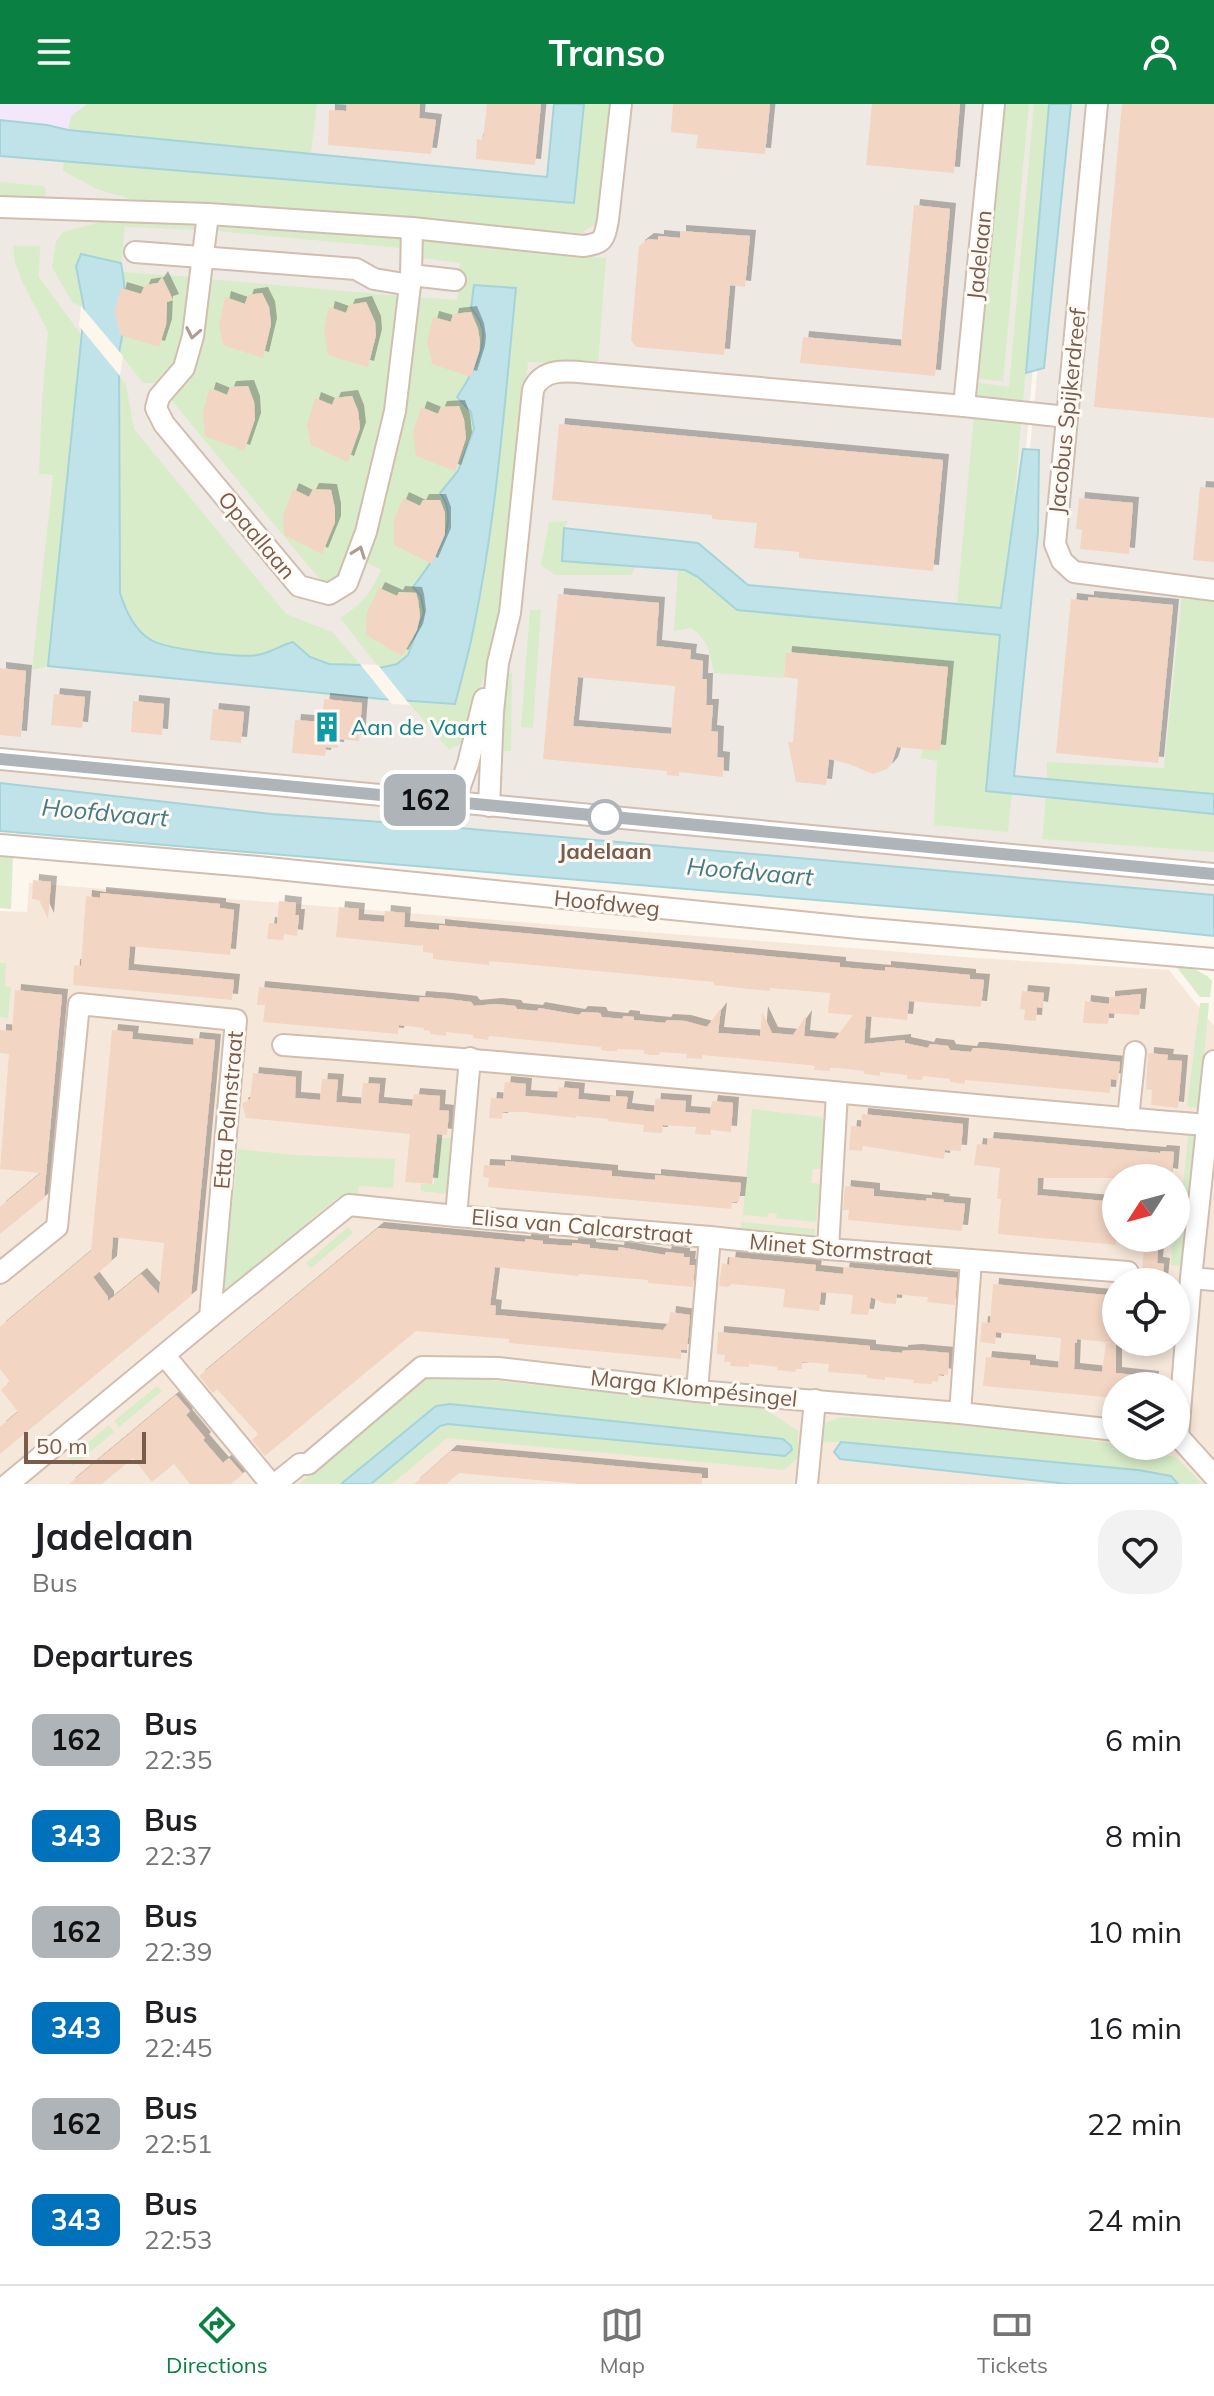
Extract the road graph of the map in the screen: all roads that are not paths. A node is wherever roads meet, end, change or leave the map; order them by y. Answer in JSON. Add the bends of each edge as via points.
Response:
{"nodes":[{"id":1,"x":621,"y":104,"type":"edge"},
{"id":2,"x":994,"y":104,"type":"edge"},
{"id":3,"x":1097,"y":104,"type":"edge"},
{"id":4,"x":0,"y":207,"type":"edge"},
{"id":5,"x":208,"y":214,"type":"junction"},
{"id":6,"x":412,"y":228,"type":"junction"},
{"id":7,"x":135,"y":252,"type":"dead end"},
{"id":8,"x":203,"y":256,"type":"junction"},
{"id":9,"x":410,"y":280,"type":"junction"},
{"id":10,"x":455,"y":280,"type":"dead end"},
{"id":11,"x":964,"y":406,"type":"junction"},
{"id":12,"x":1067,"y":417,"type":"junction"},
{"id":13,"x":1214,"y":590,"type":"edge"},
{"id":14,"x":498,"y":663,"type":"junction"},
{"id":15,"x":0,"y":759,"type":"edge"},
{"id":16,"x":454,"y":803,"type":"junction"},
{"id":17,"x":489,"y":806,"type":"junction"},
{"id":18,"x":0,"y":845,"type":"edge"},
{"id":19,"x":1214,"y":874,"type":"edge"},
{"id":20,"x":1214,"y":959,"type":"edge"},
{"id":21,"x":283,"y":1045,"type":"dead end"},
{"id":22,"x":1135,"y":1052,"type":"dead end"},
{"id":23,"x":470,"y":1058,"type":"junction"},
{"id":24,"x":1214,"y":1061,"type":"edge"},
{"id":25,"x":837,"y":1093,"type":"junction"},
{"id":26,"x":1128,"y":1119,"type":"junction"},
{"id":27,"x":1206,"y":1125,"type":"junction"},
{"id":28,"x":456,"y":1216,"type":"junction"},
{"id":29,"x":710,"y":1237,"type":"junction"},
{"id":30,"x":828,"y":1249,"type":"junction"},
{"id":31,"x":971,"y":1260,"type":"junction"},
{"id":32,"x":1102,"y":1270,"type":"edge"},
{"id":33,"x":0,"y":1273,"type":"edge"},
{"id":34,"x":1191,"y":1278,"type":"junction"},
{"id":35,"x":1214,"y":1280,"type":"edge"},
{"id":36,"x":210,"y":1317,"type":"junction"},
{"id":37,"x":165,"y":1356,"type":"junction"},
{"id":38,"x":1183,"y":1372,"type":"edge"},
{"id":39,"x":697,"y":1391,"type":"junction"},
{"id":40,"x":815,"y":1400,"type":"junction"},
{"id":41,"x":960,"y":1413,"type":"junction"},
{"id":42,"x":1102,"y":1428,"type":"edge"},
{"id":43,"x":1190,"y":1450,"type":"edge"},
{"id":44,"x":308,"y":1464,"type":"junction"},
{"id":45,"x":1214,"y":1476,"type":"edge"},
{"id":46,"x":8,"y":1484,"type":"edge"},
{"id":47,"x":273,"y":1484,"type":"edge"},
{"id":48,"x":294,"y":1484,"type":"edge"},
{"id":49,"x":807,"y":1484,"type":"edge"}],
"edges":[{"from":1,"to":6,"type":"street","via":[[605,238],[597,244]]},
{"from":2,"to":11,"type":"street","name":"Jadelaan"},
{"from":3,"to":12,"type":"street","name":"Jacobus Spijkerdreef"},
{"from":4,"to":5,"type":"street"},
{"from":5,"to":6,"type":"street"},
{"from":5,"to":8,"type":"street","name":"Opaallaan"},
{"from":6,"to":9,"type":"street","name":"Opaallaan"},
{"from":7,"to":8,"type":"street"},
{"from":8,"to":9,"type":"street","via":[[356,269],[374,279]]},
{"from":8,"to":9,"type":"street","name":"Opaallaan","one_way":true,"via":[[184,368],[156,408],[299,586],[329,594],[347,583],[366,532],[395,411]]},
{"from":9,"to":10,"type":"street"},
{"from":11,"to":12,"type":"street"},
{"from":11,"to":14,"type":"street","via":[[547,373],[533,390],[510,613]]},
{"from":12,"to":13,"type":"street","name":"Jacobus Spijkerdreef","via":[[1055,544],[1062,561],[1074,572]]},
{"from":14,"to":16,"type":"street"},
{"from":14,"to":17,"type":"street"},
{"from":15,"to":16,"type":"street"},
{"from":16,"to":17,"type":"street"},
{"from":17,"to":19,"type":"street"},
{"from":18,"to":20,"type":"street","name":"Hoofdweg"},
{"from":21,"to":23,"type":"street"},
{"from":22,"to":26,"type":"street"},
{"from":23,"to":25,"type":"street"},
{"from":23,"to":28,"type":"street","name":"Elisa van Calcarstraat"},
{"from":24,"to":27,"type":"street"},
{"from":25,"to":26,"type":"street"},
{"from":25,"to":30,"type":"street"},
{"from":26,"to":27,"type":"street"},
{"from":27,"to":34,"type":"street"},
{"from":28,"to":29,"type":"street","name":"Elisa van Calcarstraat"},
{"from":28,"to":36,"type":"street","via":[[349,1205]]},
{"from":29,"to":30,"type":"street","name":"Minet Stormstraat"},
{"from":29,"to":39,"type":"street","name":"Elisa van Calcarstraat"},
{"from":30,"to":31,"type":"street","name":"Minet Stormstraat"},
{"from":31,"to":32,"type":"street","name":"Minet Stormstraat"},
{"from":31,"to":41,"type":"street"},
{"from":33,"to":36,"type":"street","name":"Etta Palmstraat","via":[[57,1227],[79,1004],[236,1020]]},
{"from":34,"to":35,"type":"street"},
{"from":34,"to":38,"type":"street"},
{"from":36,"to":37,"type":"street"},
{"from":37,"to":46,"type":"street"},
{"from":37,"to":47,"type":"street"},
{"from":39,"to":40,"type":"street","name":"Marga Klompésingel"},
{"from":39,"to":44,"type":"street","name":"Marga Klompésingel","via":[[498,1368],[422,1367]]},
{"from":40,"to":41,"type":"street","name":"Marga Klompésingel"},
{"from":40,"to":49,"type":"street"},
{"from":41,"to":42,"type":"street","name":"Marga Klompésingel"},
{"from":43,"to":45,"type":"street"},
{"from":44,"to":47,"type":"street","name":"Marga Klompésingel"},
{"from":44,"to":48,"type":"street","name":"Marga Klompésingel","via":[[308,1473]]}]}
